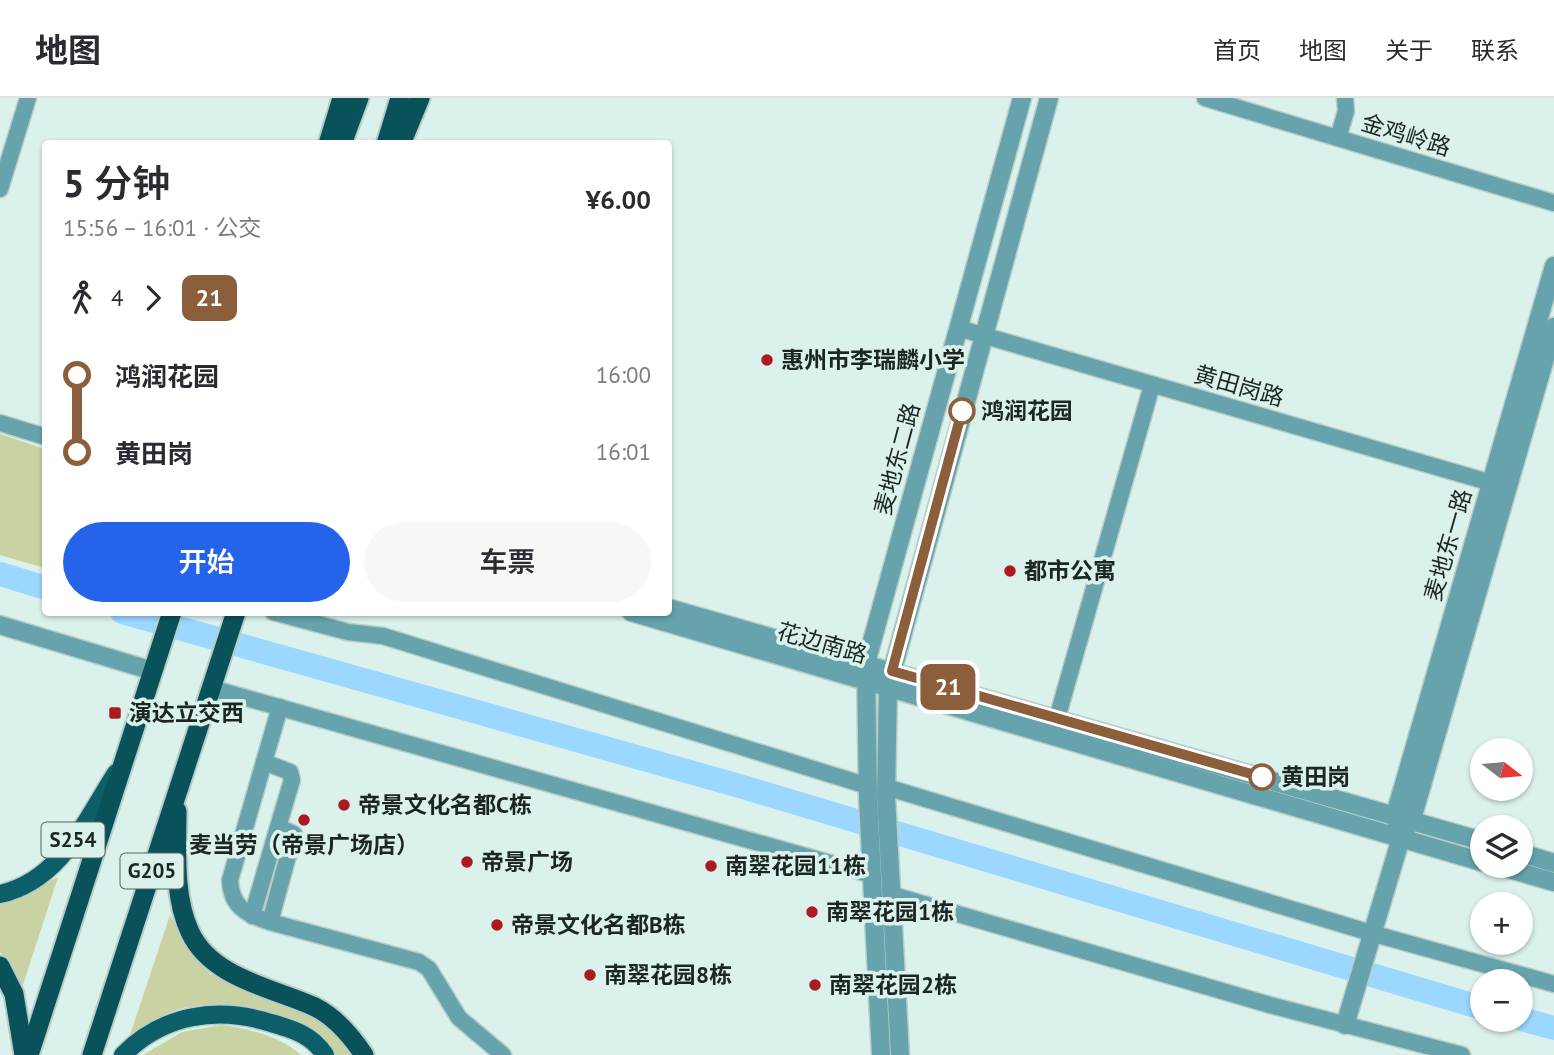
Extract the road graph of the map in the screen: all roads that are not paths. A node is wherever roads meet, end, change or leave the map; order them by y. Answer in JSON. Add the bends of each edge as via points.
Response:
{"nodes":[{"id":1,"x":28,"y":98,"type":"edge"},
{"id":2,"x":342,"y":98,"type":"edge"},
{"id":3,"x":359,"y":98,"type":"edge"},
{"id":4,"x":400,"y":98,"type":"edge"},
{"id":5,"x":420,"y":98,"type":"edge"},
{"id":6,"x":1022,"y":98,"type":"edge"},
{"id":7,"x":1049,"y":98,"type":"edge"},
{"id":8,"x":1205,"y":98,"type":"edge"},
{"id":9,"x":1345,"y":98,"type":"edge"},
{"id":10,"x":1338,"y":138,"type":"junction"},
{"id":11,"x":329,"y":140,"type":"edge"},
{"id":12,"x":343,"y":140,"type":"edge"},
{"id":13,"x":387,"y":140,"type":"edge"},
{"id":14,"x":403,"y":140,"type":"edge"},
{"id":15,"x":0,"y":189,"type":"edge"},
{"id":16,"x":1554,"y":203,"type":"edge"},
{"id":17,"x":1554,"y":265,"type":"edge"},
{"id":18,"x":1554,"y":327,"type":"edge"},
{"id":19,"x":958,"y":328,"type":"junction"},
{"id":20,"x":983,"y":336,"type":"junction"},
{"id":21,"x":1152,"y":385,"type":"junction"},
{"id":22,"x":0,"y":423,"type":"edge"},
{"id":23,"x":42,"y":436,"type":"edge"},
{"id":24,"x":1499,"y":485,"type":"junction"},
{"id":25,"x":672,"y":609,"type":"edge"},
{"id":26,"x":171,"y":616,"type":"edge"},
{"id":27,"x":235,"y":616,"type":"edge"},
{"id":28,"x":288,"y":616,"type":"edge"},
{"id":29,"x":647,"y":616,"type":"edge"},
{"id":30,"x":0,"y":625,"type":"edge"},
{"id":31,"x":153,"y":671,"type":"junction"},
{"id":32,"x":866,"y":672,"type":"junction"},
{"id":33,"x":890,"y":679,"type":"junction"},
{"id":34,"x":211,"y":688,"type":"junction"},
{"id":35,"x":280,"y":707,"type":"junction"},
{"id":36,"x":1054,"y":727,"type":"junction"},
{"id":37,"x":124,"y":761,"type":"junction"},
{"id":38,"x":264,"y":762,"type":"junction"},
{"id":39,"x":177,"y":792,"type":"junction"},
{"id":40,"x":868,"y":792,"type":"junction"},
{"id":41,"x":886,"y":792,"type":"junction"},
{"id":42,"x":1404,"y":817,"type":"junction"},
{"id":43,"x":278,"y":827,"type":"junction"},
{"id":44,"x":1470,"y":837,"type":"edge"},
{"id":45,"x":1401,"y":838,"type":"junction"},
{"id":46,"x":1533,"y":857,"type":"edge"},
{"id":47,"x":1470,"y":858,"type":"edge"},
{"id":48,"x":1554,"y":863,"type":"edge"},
{"id":49,"x":872,"y":875,"type":"junction"},
{"id":50,"x":1533,"y":876,"type":"edge"},
{"id":51,"x":1554,"y":882,"type":"edge"},
{"id":52,"x":0,"y":894,"type":"edge"},
{"id":53,"x":893,"y":895,"type":"junction"},
{"id":54,"x":252,"y":916,"type":"junction"},
{"id":55,"x":270,"y":922,"type":"junction"},
{"id":56,"x":1371,"y":933,"type":"junction"},
{"id":57,"x":0,"y":966,"type":"edge"},
{"id":58,"x":1554,"y":984,"type":"edge"},
{"id":59,"x":1345,"y":1025,"type":"junction"},
{"id":60,"x":24,"y":1055,"type":"edge"},
{"id":61,"x":29,"y":1055,"type":"edge"},
{"id":62,"x":92,"y":1055,"type":"edge"},
{"id":63,"x":123,"y":1055,"type":"edge"},
{"id":64,"x":325,"y":1055,"type":"edge"},
{"id":65,"x":364,"y":1055,"type":"edge"},
{"id":66,"x":503,"y":1055,"type":"edge"},
{"id":67,"x":881,"y":1055,"type":"edge"},
{"id":68,"x":900,"y":1055,"type":"edge"},
{"id":69,"x":1462,"y":1055,"type":"edge"}],
"edges":[{"from":1,"to":15,"type":"street"},
{"from":2,"to":11,"type":"highway"},
{"from":3,"to":12,"type":"highway"},
{"from":4,"to":13,"type":"highway"},
{"from":5,"to":14,"type":"highway"},
{"from":6,"to":19,"type":"street","name":"麦地东二路"},
{"from":7,"to":20,"type":"street"},
{"from":8,"to":10,"type":"street","name":"金鸡岭路"},
{"from":9,"to":10,"type":"street"},
{"from":10,"to":16,"type":"street","name":"金鸡岭路"},
{"from":17,"to":24,"type":"street","name":"麦地东一路"},
{"from":18,"to":24,"type":"street","name":"麦地东一路"},
{"from":19,"to":20,"type":"street","name":"黄田岗路"},
{"from":19,"to":32,"type":"street","name":"麦地东二路"},
{"from":20,"to":21,"type":"street","name":"黄田岗路"},
{"from":20,"to":33,"type":"street"},
{"from":21,"to":24,"type":"street","name":"黄田岗路"},
{"from":21,"to":36,"type":"street"},
{"from":22,"to":23,"type":"street"},
{"from":24,"to":42,"type":"street","name":"麦地东一路"},
{"from":25,"to":32,"type":"street","name":"花边南路"},
{"from":26,"to":31,"type":"highway","number":"G205"},
{"from":27,"to":34,"type":"highway","number":"G205"},
{"from":28,"to":40,"type":"street","via":[[383,636]]},
{"from":29,"to":32,"type":"street","name":"花边南路"},
{"from":30,"to":31,"type":"street"},
{"from":31,"to":37,"type":"highway","number":"G205"},
{"from":32,"to":33,"type":"street","name":"花边南路"},
{"from":32,"to":40,"type":"street","name":"麦地东二路"},
{"from":33,"to":36,"type":"street","name":"花边南路"},
{"from":33,"to":41,"type":"street"},
{"from":34,"to":35,"type":"street"},
{"from":34,"to":39,"type":"highway","number":"G205"},
{"from":35,"to":38,"type":"street"},
{"from":35,"to":49,"type":"street"},
{"from":36,"to":42,"type":"street","name":"花边南路"},
{"from":36,"to":45,"type":"street","name":"花边南路"},
{"from":37,"to":52,"type":"main road","number":"S254","via":[[60,859],[39,878]]},
{"from":37,"to":61,"type":"highway","number":"G205"},
{"from":38,"to":43,"type":"street","via":[[290,772],[292,780]]},
{"from":38,"to":54,"type":"street","via":[[230,880],[231,895]]},
{"from":39,"to":62,"type":"highway","number":"G205"},
{"from":39,"to":65,"type":"highway","via":[[177,864],[184,912],[198,947],[257,985],[316,1008],[334,1020]]},
{"from":40,"to":49,"type":"street","name":"麦地东二路"},
{"from":41,"to":53,"type":"street"},
{"from":41,"to":56,"type":"street"},
{"from":42,"to":44,"type":"street","name":"花边南路"},
{"from":42,"to":45,"type":"street"},
{"from":43,"to":54,"type":"street"},
{"from":43,"to":55,"type":"street","via":[[294,834]]},
{"from":45,"to":47,"type":"street","name":"花边南路"},
{"from":45,"to":56,"type":"street"},
{"from":46,"to":48,"type":"street"},
{"from":49,"to":67,"type":"street","name":"麦地东二路"},
{"from":50,"to":51,"type":"street"},
{"from":53,"to":59,"type":"street"},
{"from":53,"to":68,"type":"street"},
{"from":54,"to":55,"type":"street"},
{"from":55,"to":66,"type":"street","via":[[418,962],[429,969],[459,1018]]},
{"from":56,"to":58,"type":"street"},
{"from":56,"to":59,"type":"street"},
{"from":57,"to":60,"type":"highway","via":[[14,994]]},
{"from":59,"to":69,"type":"street"},
{"from":63,"to":64,"type":"main road","via":[[147,1033],[194,1015],[216,1014],[294,1029]]}]}
